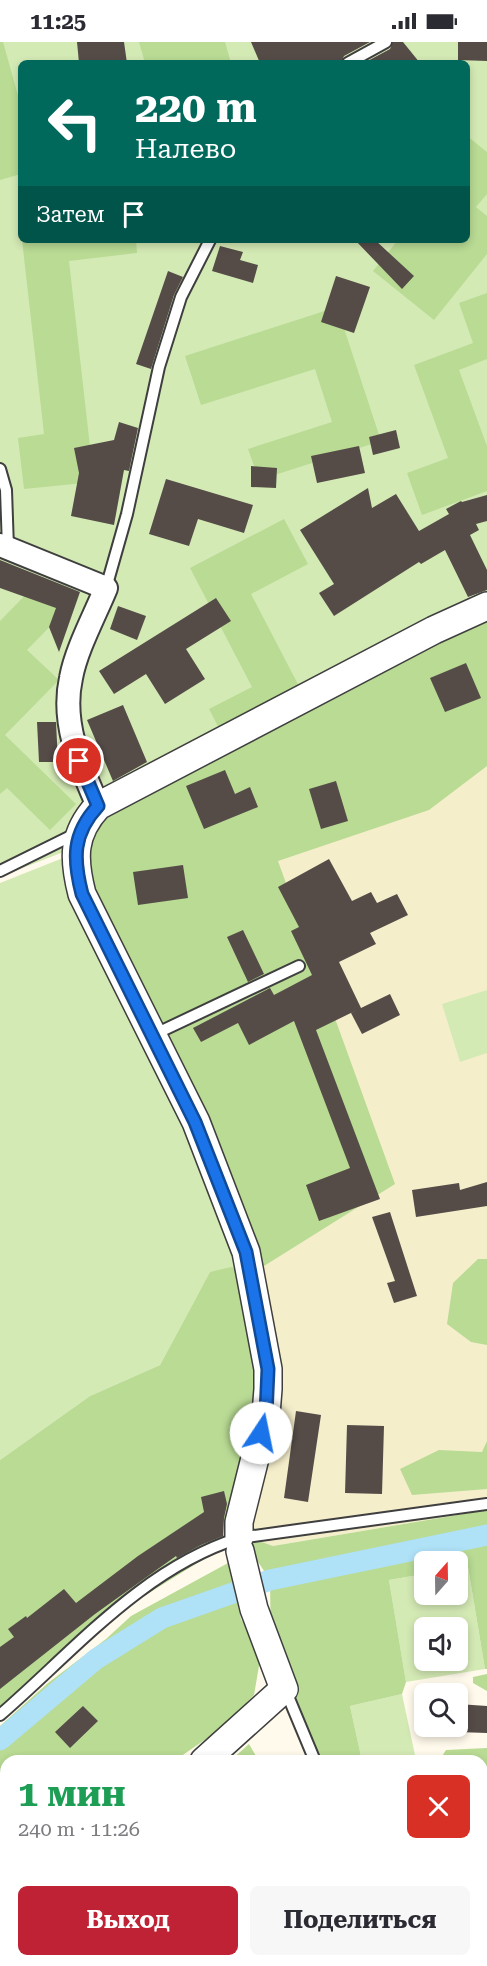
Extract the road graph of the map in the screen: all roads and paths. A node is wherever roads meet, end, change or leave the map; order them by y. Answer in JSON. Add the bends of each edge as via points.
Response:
{"nodes":[{"id":1,"x":387,"y":42,"type":"edge"},
{"id":2,"x":354,"y":60,"type":"edge"},
{"id":3,"x":208,"y":243,"type":"edge"},
{"id":4,"x":0,"y":470,"type":"edge"},
{"id":5,"x":4,"y":547,"type":"edge"},
{"id":6,"x":106,"y":588,"type":"junction"},
{"id":7,"x":487,"y":606,"type":"edge"},
{"id":8,"x":98,"y":806,"type":"junction"},
{"id":9,"x":80,"y":831,"type":"junction"},
{"id":10,"x":0,"y":872,"type":"edge"},
{"id":11,"x":299,"y":966,"type":"dead end"},
{"id":12,"x":152,"y":1035,"type":"junction"},
{"id":13,"x":487,"y":1504,"type":"edge"},
{"id":14,"x":239,"y":1545,"type":"junction"},
{"id":15,"x":284,"y":1689,"type":"junction"},
{"id":16,"x":0,"y":1715,"type":"edge"},
{"id":17,"x":211,"y":1755,"type":"edge"},
{"id":18,"x":312,"y":1755,"type":"edge"}],
"edges":[{"from":1,"to":2,"type":"lane"},
{"from":3,"to":6,"type":"lane","via":[[181,297],[159,367],[127,514]]},
{"from":4,"to":5,"type":"lane","via":[[6,490]]},
{"from":5,"to":6,"type":"street"},
{"from":6,"to":8,"type":"street","via":[[71,678],[69,714],[73,745]]},
{"from":7,"to":8,"type":"street"},
{"from":8,"to":9,"type":"street"},
{"from":9,"to":10,"type":"lane"},
{"from":9,"to":12,"type":"street","via":[[75,855],[82,894]]},
{"from":11,"to":12,"type":"lane"},
{"from":12,"to":14,"type":"street","via":[[195,1122],[246,1252],[268,1369],[266,1414],[239,1522]]},
{"from":13,"to":14,"type":"lane"},
{"from":14,"to":15,"type":"street","via":[[254,1610]]},
{"from":14,"to":16,"type":"lane","via":[[217,1545],[159,1578],[123,1604]]},
{"from":15,"to":17,"type":"street"},
{"from":15,"to":18,"type":"lane"}]}
